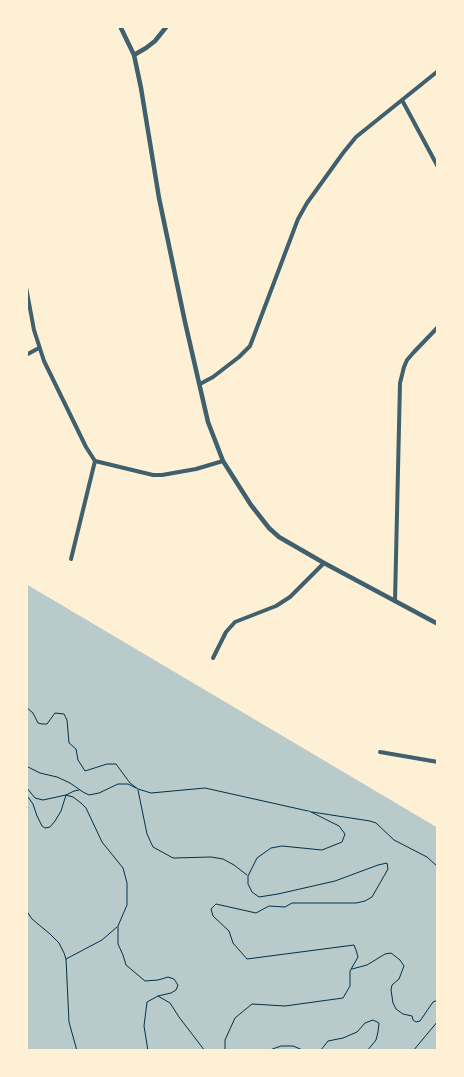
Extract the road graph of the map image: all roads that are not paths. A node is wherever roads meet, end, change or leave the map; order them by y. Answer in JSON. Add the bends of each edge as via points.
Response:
{"nodes":[{"id":1,"x":120,"y":26,"type":"edge"},
{"id":2,"x":167,"y":26,"type":"edge"},
{"id":3,"x":134,"y":55,"type":"junction"},
{"id":4,"x":438,"y":70,"type":"edge"},
{"id":5,"x":402,"y":100,"type":"junction"},
{"id":6,"x":438,"y":167,"type":"edge"},
{"id":7,"x":26,"y":287,"type":"edge"},
{"id":8,"x":438,"y":327,"type":"edge"},
{"id":9,"x":39,"y":348,"type":"junction"},
{"id":10,"x":26,"y":355,"type":"edge"},
{"id":11,"x":200,"y":384,"type":"junction"},
{"id":12,"x":95,"y":461,"type":"junction"},
{"id":13,"x":223,"y":461,"type":"junction"},
{"id":14,"x":71,"y":559,"type":"dead end"},
{"id":15,"x":324,"y":563,"type":"junction"},
{"id":16,"x":395,"y":601,"type":"junction"},
{"id":17,"x":438,"y":624,"type":"edge"},
{"id":18,"x":213,"y":658,"type":"dead end"},
{"id":19,"x":380,"y":752,"type":"dead end"},
{"id":20,"x":438,"y":762,"type":"edge"}],
"edges":[{"from":1,"to":3,"type":"street"},
{"from":2,"to":3,"type":"street","via":[[155,41]]},
{"from":3,"to":11,"type":"street","via":[[160,198]]},
{"from":4,"to":5,"type":"street"},
{"from":5,"to":6,"type":"street"},
{"from":5,"to":11,"type":"street","via":[[350,144],[307,203],[294,227],[250,346]]},
{"from":7,"to":9,"type":"street"},
{"from":8,"to":16,"type":"street","via":[[407,360],[400,383]]},
{"from":9,"to":10,"type":"street"},
{"from":9,"to":12,"type":"street"},
{"from":11,"to":13,"type":"street","via":[[208,422]]},
{"from":12,"to":13,"type":"street","via":[[153,475],[196,469]]},
{"from":12,"to":14,"type":"street"},
{"from":13,"to":15,"type":"street","via":[[269,528]]},
{"from":15,"to":16,"type":"street"},
{"from":15,"to":18,"type":"street","via":[[290,597],[235,622]]},
{"from":16,"to":17,"type":"street"},
{"from":19,"to":20,"type":"street"}]}
